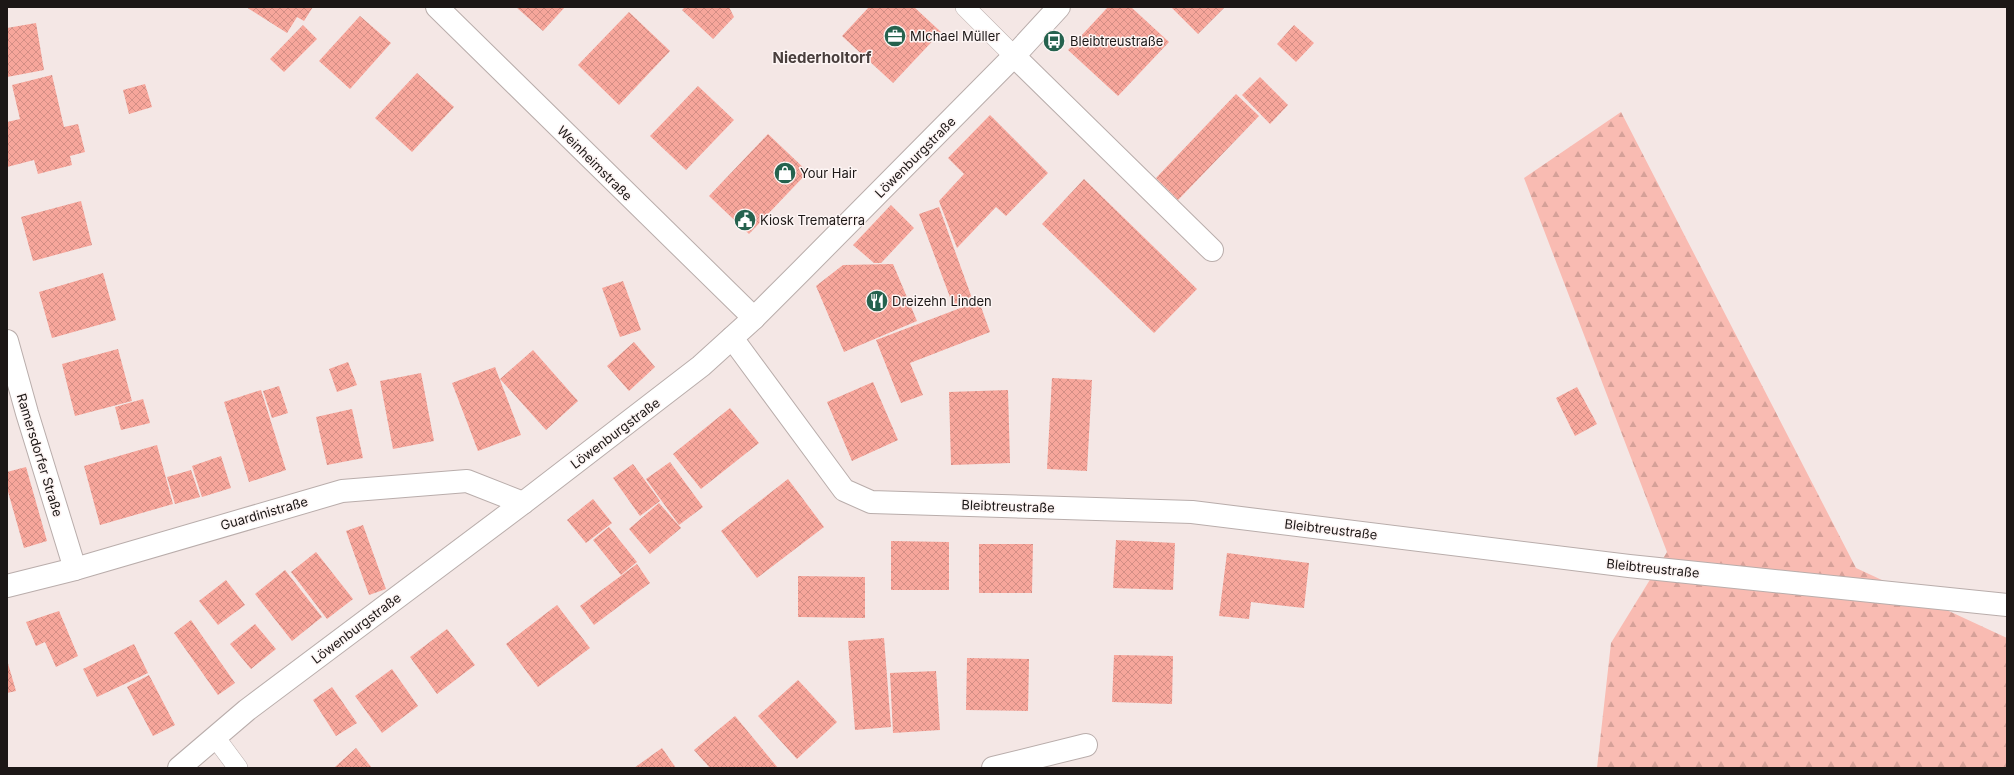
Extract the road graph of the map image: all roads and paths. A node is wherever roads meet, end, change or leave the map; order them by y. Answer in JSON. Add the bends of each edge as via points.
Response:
{"nodes":[{"id":1,"x":438,"y":7,"type":"edge"},
{"id":2,"x":965,"y":7,"type":"edge"},
{"id":3,"x":1060,"y":7,"type":"edge"},
{"id":4,"x":1014,"y":56,"type":"junction"},
{"id":5,"x":1212,"y":250,"type":"dead end"},
{"id":6,"x":754,"y":318,"type":"junction"},
{"id":7,"x":732,"y":338,"type":"junction"},
{"id":8,"x":7,"y":341,"type":"edge"},
{"id":9,"x":523,"y":503,"type":"junction"},
{"id":10,"x":75,"y":569,"type":"junction"},
{"id":11,"x":7,"y":586,"type":"edge"},
{"id":12,"x":2007,"y":605,"type":"edge"},
{"id":13,"x":216,"y":737,"type":"junction"},
{"id":14,"x":1086,"y":745,"type":"dead end"},
{"id":15,"x":180,"y":768,"type":"edge"},
{"id":16,"x":238,"y":768,"type":"edge"},
{"id":17,"x":992,"y":768,"type":"edge"}],
"edges":[{"from":1,"to":6,"type":"street","name":"Weinheimstraße"},
{"from":2,"to":4,"type":"lane"},
{"from":3,"to":4,"type":"street","name":"Löwenburgstraße"},
{"from":4,"to":5,"type":"street"},
{"from":4,"to":6,"type":"street","name":"Löwenburgstraße"},
{"from":6,"to":7,"type":"street","name":"Löwenburgstraße"},
{"from":7,"to":9,"type":"street","name":"Löwenburgstraße","via":[[689,376]]},
{"from":7,"to":12,"type":"street","name":"Bleibtreustraße","via":[[844,490],[871,502],[1192,512],[1629,566]]},
{"from":8,"to":10,"type":"street","name":"Ramersdorfer Straße"},
{"from":9,"to":10,"type":"street","name":"Guardinistraße","via":[[467,481],[342,491]]},
{"from":9,"to":13,"type":"street","name":"Löwenburgstraße","via":[[247,710]]},
{"from":10,"to":11,"type":"street","name":"Guardinistraße"},
{"from":13,"to":15,"type":"street","name":"Löwenburgstraße"},
{"from":13,"to":16,"type":"lane"},
{"from":14,"to":17,"type":"street"}]}
